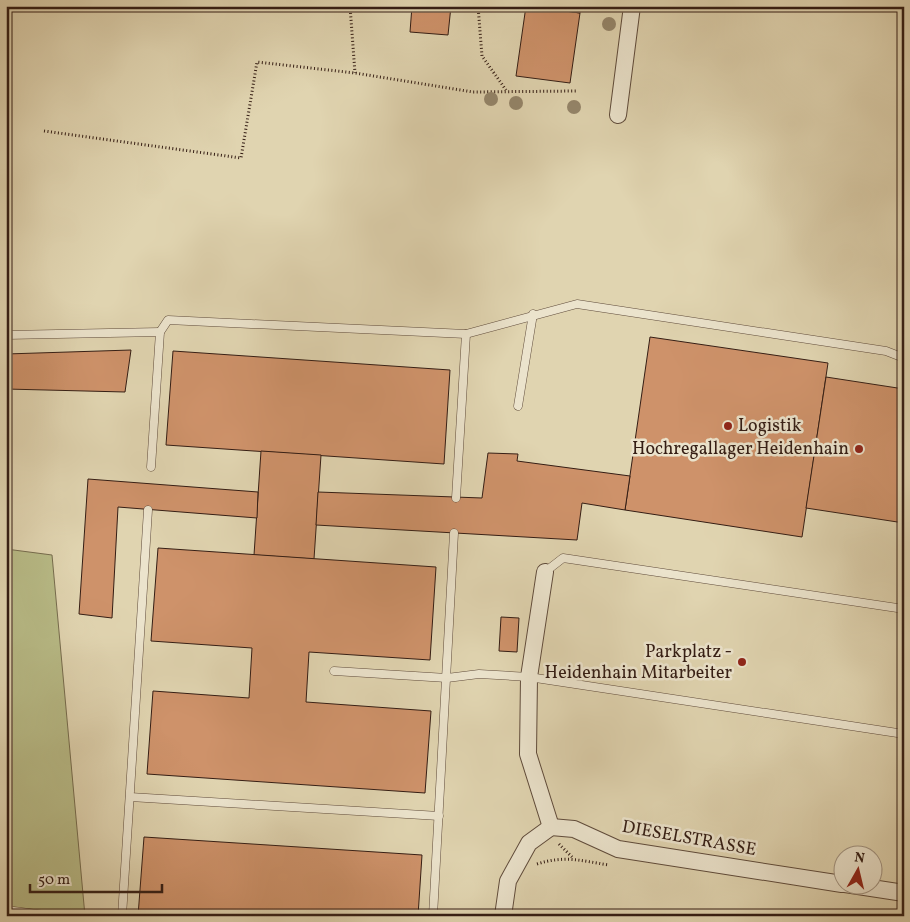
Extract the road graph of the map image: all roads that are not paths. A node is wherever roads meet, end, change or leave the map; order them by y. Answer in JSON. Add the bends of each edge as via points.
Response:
{"nodes":[{"id":1,"x":632,"y":6,"type":"edge"},
{"id":2,"x":618,"y":115,"type":"dead end"},
{"id":3,"x":533,"y":314,"type":"junction"},
{"id":4,"x":160,"y":332,"type":"junction"},
{"id":5,"x":466,"y":334,"type":"junction"},
{"id":6,"x":6,"y":335,"type":"edge"},
{"id":7,"x":904,"y":358,"type":"edge"},
{"id":8,"x":518,"y":406,"type":"dead end"},
{"id":9,"x":151,"y":467,"type":"dead end"},
{"id":10,"x":456,"y":498,"type":"dead end"},
{"id":11,"x":148,"y":510,"type":"dead end"},
{"id":12,"x":454,"y":533,"type":"dead end"},
{"id":13,"x":545,"y":572,"type":"joint"},
{"id":14,"x":904,"y":609,"type":"edge"},
{"id":15,"x":334,"y":671,"type":"dead end"},
{"id":16,"x":529,"y":677,"type":"junction"},
{"id":17,"x":447,"y":678,"type":"junction"},
{"id":18,"x":904,"y":734,"type":"edge"},
{"id":19,"x":130,"y":797,"type":"junction"},
{"id":20,"x":439,"y":816,"type":"junction"},
{"id":21,"x":551,"y":827,"type":"junction"},
{"id":22,"x":832,"y":882,"type":"edge"},
{"id":23,"x":882,"y":890,"type":"edge"},
{"id":24,"x":904,"y":894,"type":"edge"},
{"id":25,"x":6,"y":910,"type":"edge"},
{"id":26,"x":52,"y":916,"type":"edge"},
{"id":27,"x":122,"y":916,"type":"edge"},
{"id":28,"x":433,"y":916,"type":"edge"},
{"id":29,"x":503,"y":916,"type":"edge"}],
"edges":[{"from":1,"to":2,"type":"street"},
{"from":3,"to":5,"type":"lane"},
{"from":3,"to":7,"type":"lane","via":[[577,304],[886,351]]},
{"from":3,"to":8,"type":"lane"},
{"from":4,"to":5,"type":"lane","via":[[168,320]]},
{"from":4,"to":6,"type":"lane"},
{"from":4,"to":9,"type":"lane"},
{"from":5,"to":10,"type":"lane"},
{"from":11,"to":19,"type":"lane"},
{"from":12,"to":17,"type":"lane"},
{"from":13,"to":14,"type":"lane","via":[[563,558]]},
{"from":13,"to":16,"type":"street"},
{"from":15,"to":17,"type":"lane"},
{"from":16,"to":17,"type":"lane","via":[[479,674]]},
{"from":16,"to":18,"type":"lane"},
{"from":16,"to":21,"type":"street","via":[[528,754]]},
{"from":17,"to":20,"type":"lane"},
{"from":19,"to":20,"type":"lane"},
{"from":19,"to":27,"type":"lane"},
{"from":20,"to":28,"type":"lane"},
{"from":21,"to":22,"type":"street","name":"DIESELSTRASSE","via":[[574,829],[618,849]]},
{"from":21,"to":29,"type":"street","via":[[528,843],[508,881]]},
{"from":23,"to":24,"type":"street","name":"DIESELSTRASSE"},
{"from":25,"to":26,"type":"lane"}]}
